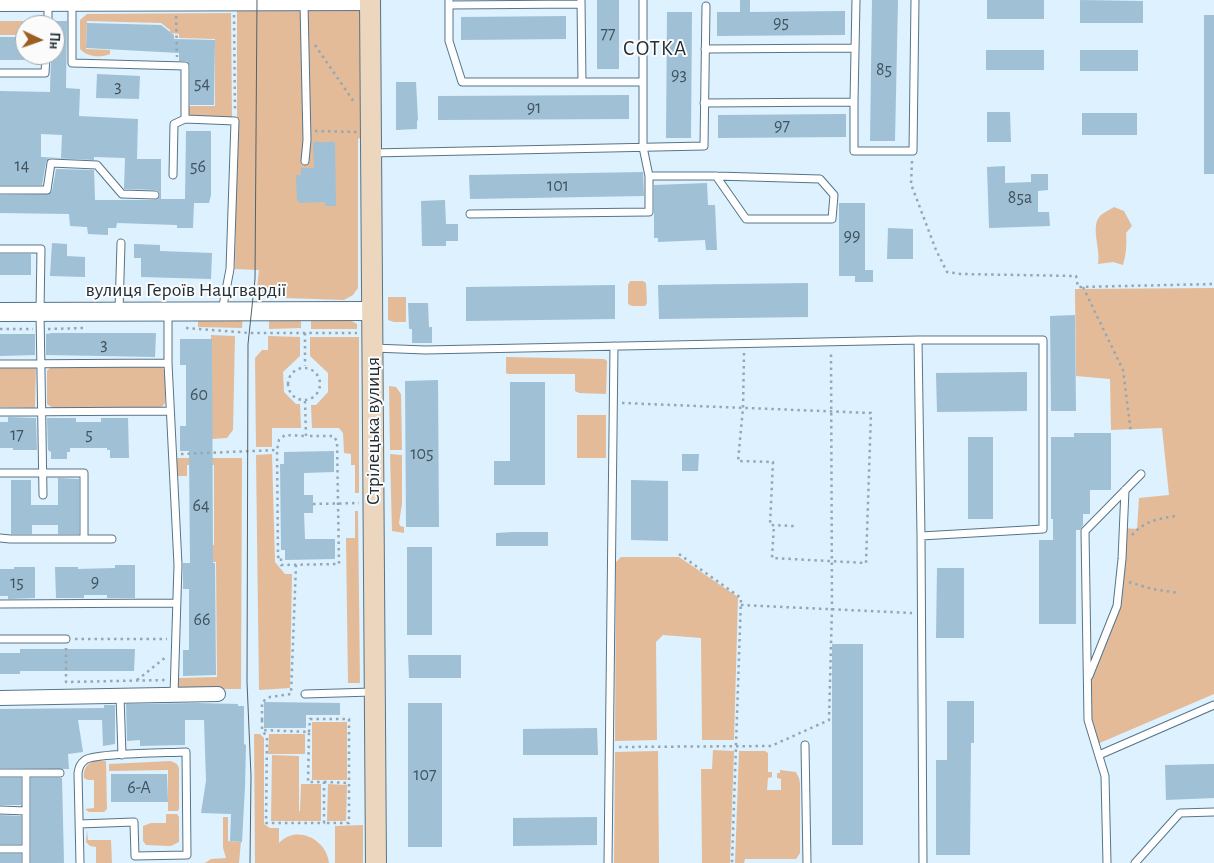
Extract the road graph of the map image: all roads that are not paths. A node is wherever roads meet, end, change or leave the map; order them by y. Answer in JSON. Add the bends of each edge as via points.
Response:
{"nodes":[{"id":1,"x":643,"y":0,"type":"edge"},
{"id":2,"x":856,"y":0,"type":"edge"},
{"id":3,"x":915,"y":0,"type":"edge"},
{"id":4,"x":234,"y":2,"type":"edge"},
{"id":5,"x":370,"y":2,"type":"edge"},
{"id":6,"x":581,"y":2,"type":"edge"},
{"id":7,"x":449,"y":3,"type":"edge"},
{"id":8,"x":0,"y":4,"type":"edge"},
{"id":9,"x":48,"y":4,"type":"junction"},
{"id":10,"x":72,"y":4,"type":"junction"},
{"id":11,"x":304,"y":4,"type":"junction"},
{"id":12,"x":706,"y":6,"type":"dead end"},
{"id":13,"x":48,"y":15,"type":"edge"},
{"id":14,"x":855,"y":48,"type":"junction"},
{"id":15,"x":705,"y":49,"type":"junction"},
{"id":16,"x":45,"y":65,"type":"edge"},
{"id":17,"x":0,"y":73,"type":"edge"},
{"id":18,"x":582,"y":82,"type":"junction"},
{"id":19,"x":643,"y":82,"type":"junction"},
{"id":20,"x":854,"y":102,"type":"junction"},
{"id":21,"x":704,"y":103,"type":"junction"},
{"id":22,"x":185,"y":119,"type":"junction"},
{"id":23,"x":643,"y":148,"type":"junction"},
{"id":24,"x":371,"y":154,"type":"junction"},
{"id":25,"x":305,"y":161,"type":"dead end"},
{"id":26,"x":173,"y":175,"type":"dead end"},
{"id":27,"x":649,"y":176,"type":"junction"},
{"id":28,"x":716,"y":176,"type":"junction"},
{"id":29,"x":0,"y":190,"type":"edge"},
{"id":30,"x":155,"y":194,"type":"dead end"},
{"id":31,"x":470,"y":214,"type":"dead end"},
{"id":32,"x":121,"y":243,"type":"dead end"},
{"id":33,"x":0,"y":249,"type":"edge"},
{"id":34,"x":222,"y":311,"type":"junction"},
{"id":35,"x":366,"y":311,"type":"junction"},
{"id":36,"x":0,"y":312,"type":"edge"},
{"id":37,"x":119,"y":312,"type":"junction"},
{"id":38,"x":168,"y":319,"type":"junction"},
{"id":39,"x":41,"y":320,"type":"junction"},
{"id":40,"x":918,"y":340,"type":"junction"},
{"id":41,"x":614,"y":346,"type":"junction"},
{"id":42,"x":373,"y":348,"type":"junction"},
{"id":43,"x":168,"y":363,"type":"junction"},
{"id":44,"x":0,"y":364,"type":"edge"},
{"id":45,"x":42,"y":364,"type":"junction"},
{"id":46,"x":42,"y":411,"type":"junction"},
{"id":47,"x":170,"y":411,"type":"junction"},
{"id":48,"x":0,"y":412,"type":"edge"},
{"id":49,"x":42,"y":472,"type":"junction"},
{"id":50,"x":0,"y":473,"type":"edge"},
{"id":51,"x":1141,"y":474,"type":"dead end"},
{"id":52,"x":1125,"y":490,"type":"junction"},
{"id":53,"x":43,"y":495,"type":"dead end"},
{"id":54,"x":922,"y":536,"type":"junction"},
{"id":55,"x":0,"y":538,"type":"edge"},
{"id":56,"x":84,"y":539,"type":"junction"},
{"id":57,"x":112,"y":539,"type":"dead end"},
{"id":58,"x":177,"y":603,"type":"junction"},
{"id":59,"x":0,"y":604,"type":"edge"},
{"id":60,"x":0,"y":639,"type":"edge"},
{"id":61,"x":66,"y":639,"type":"road end"},
{"id":62,"x":1088,"y":679,"type":"junction"},
{"id":63,"x":375,"y":692,"type":"junction"},
{"id":64,"x":218,"y":694,"type":"dead end"},
{"id":65,"x":305,"y":694,"type":"dead end"},
{"id":66,"x":174,"y":695,"type":"junction"},
{"id":67,"x":120,"y":696,"type":"junction"},
{"id":68,"x":0,"y":698,"type":"edge"},
{"id":69,"x":1214,"y":705,"type":"edge"},
{"id":70,"x":805,"y":746,"type":"dead end"},
{"id":71,"x":122,"y":755,"type":"junction"},
{"id":72,"x":1099,"y":755,"type":"junction"},
{"id":73,"x":0,"y":773,"type":"edge"},
{"id":74,"x":26,"y":773,"type":"junction"},
{"id":75,"x":60,"y":774,"type":"dead end"},
{"id":76,"x":0,"y":810,"type":"edge"},
{"id":77,"x":26,"y":810,"type":"junction"},
{"id":78,"x":1214,"y":812,"type":"edge"},
{"id":79,"x":79,"y":824,"type":"junction"},
{"id":80,"x":26,"y":848,"type":"junction"},
{"id":81,"x":0,"y":849,"type":"edge"},
{"id":82,"x":26,"y":863,"type":"edge"},
{"id":83,"x":80,"y":863,"type":"edge"},
{"id":84,"x":376,"y":863,"type":"edge"},
{"id":85,"x":608,"y":863,"type":"edge"},
{"id":86,"x":807,"y":863,"type":"edge"},
{"id":87,"x":923,"y":863,"type":"edge"},
{"id":88,"x":1107,"y":863,"type":"edge"},
{"id":89,"x":1134,"y":863,"type":"edge"}],
"edges":[{"from":1,"to":19,"type":"lane"},
{"from":2,"to":14,"type":"lane"},
{"from":3,"to":20,"type":"lane","via":[[913,151],[854,151]]},
{"from":4,"to":10,"type":"street"},
{"from":4,"to":11,"type":"street"},
{"from":5,"to":11,"type":"street"},
{"from":5,"to":24,"type":"main road","name":"Стрілецька вулиця"},
{"from":6,"to":7,"type":"lane"},
{"from":6,"to":18,"type":"lane"},
{"from":7,"to":18,"type":"lane","via":[[449,40],[462,82]]},
{"from":8,"to":9,"type":"street"},
{"from":9,"to":10,"type":"street"},
{"from":9,"to":13,"type":"lane"},
{"from":10,"to":22,"type":"lane","via":[[72,63],[186,66]]},
{"from":11,"to":25,"type":"lane"},
{"from":12,"to":15,"type":"lane"},
{"from":14,"to":15,"type":"lane"},
{"from":14,"to":20,"type":"lane"},
{"from":15,"to":21,"type":"lane"},
{"from":16,"to":17,"type":"lane","via":[[45,73]]},
{"from":18,"to":19,"type":"lane"},
{"from":19,"to":23,"type":"lane"},
{"from":20,"to":21,"type":"lane"},
{"from":21,"to":23,"type":"lane","via":[[704,146]]},
{"from":22,"to":26,"type":"lane","via":[[174,124]]},
{"from":22,"to":34,"type":"lane","via":[[235,121],[230,269]]},
{"from":23,"to":24,"type":"lane"},
{"from":23,"to":27,"type":"lane"},
{"from":24,"to":35,"type":"main road","name":"Стрілецька вулиця"},
{"from":27,"to":28,"type":"lane"},
{"from":27,"to":31,"type":"lane","via":[[649,212]]},
{"from":28,"to":28,"type":"lane","via":[[820,179],[834,195],[832,219],[746,219]]},
{"from":29,"to":30,"type":"lane","via":[[47,190],[51,163],[97,165],[122,194]]},
{"from":32,"to":37,"type":"lane"},
{"from":33,"to":39,"type":"lane","via":[[42,249]]},
{"from":34,"to":35,"type":"street","name":"вулиця Героїв Нацгвардії"},
{"from":34,"to":38,"type":"street","name":"вулиця Героїв Нацгвардії"},
{"from":35,"to":42,"type":"main road","name":"Стрілецька вулиця"},
{"from":36,"to":39,"type":"street","name":"вулиця Героїв Нацгвардії"},
{"from":37,"to":38,"type":"street","name":"вулиця Героїв Нацгвардії"},
{"from":37,"to":39,"type":"street","name":"вулиця Героїв Нацгвардії"},
{"from":38,"to":43,"type":"lane"},
{"from":39,"to":45,"type":"lane"},
{"from":40,"to":41,"type":"lane"},
{"from":40,"to":54,"type":"lane"},
{"from":40,"to":54,"type":"lane","via":[[1043,340],[1044,529]]},
{"from":41,"to":42,"type":"lane"},
{"from":41,"to":85,"type":"lane"},
{"from":42,"to":63,"type":"main road","name":"Стрілецька вулиця"},
{"from":43,"to":45,"type":"lane"},
{"from":43,"to":47,"type":"lane"},
{"from":44,"to":45,"type":"lane"},
{"from":45,"to":46,"type":"lane"},
{"from":46,"to":47,"type":"lane"},
{"from":46,"to":48,"type":"lane"},
{"from":46,"to":49,"type":"lane"},
{"from":47,"to":58,"type":"lane"},
{"from":49,"to":50,"type":"lane"},
{"from":49,"to":53,"type":"lane"},
{"from":49,"to":56,"type":"lane","via":[[84,473]]},
{"from":51,"to":52,"type":"lane"},
{"from":52,"to":62,"type":"lane","via":[[1116,606]]},
{"from":52,"to":62,"type":"lane","via":[[1085,531]]},
{"from":54,"to":87,"type":"lane"},
{"from":55,"to":56,"type":"lane"},
{"from":56,"to":57,"type":"lane"},
{"from":58,"to":59,"type":"lane"},
{"from":58,"to":66,"type":"lane"},
{"from":60,"to":61,"type":"lane"},
{"from":62,"to":72,"type":"lane","via":[[1088,720]]},
{"from":63,"to":65,"type":"lane"},
{"from":63,"to":84,"type":"main road","name":"Стрілецька вулиця"},
{"from":64,"to":66,"type":"street"},
{"from":66,"to":67,"type":"street"},
{"from":67,"to":68,"type":"street"},
{"from":67,"to":71,"type":"lane"},
{"from":69,"to":72,"type":"lane"},
{"from":70,"to":86,"type":"lane"},
{"from":71,"to":79,"type":"lane","via":[[86,759],[79,765]]},
{"from":71,"to":79,"type":"lane","via":[[186,752],[187,855],[135,856],[134,822]]},
{"from":72,"to":88,"type":"lane","via":[[1105,776]]},
{"from":73,"to":74,"type":"lane"},
{"from":74,"to":75,"type":"lane"},
{"from":74,"to":77,"type":"lane"},
{"from":76,"to":77,"type":"lane"},
{"from":77,"to":80,"type":"lane"},
{"from":78,"to":89,"type":"lane","via":[[1180,813]]},
{"from":79,"to":83,"type":"lane"},
{"from":80,"to":81,"type":"lane"},
{"from":80,"to":82,"type":"lane"}]}
